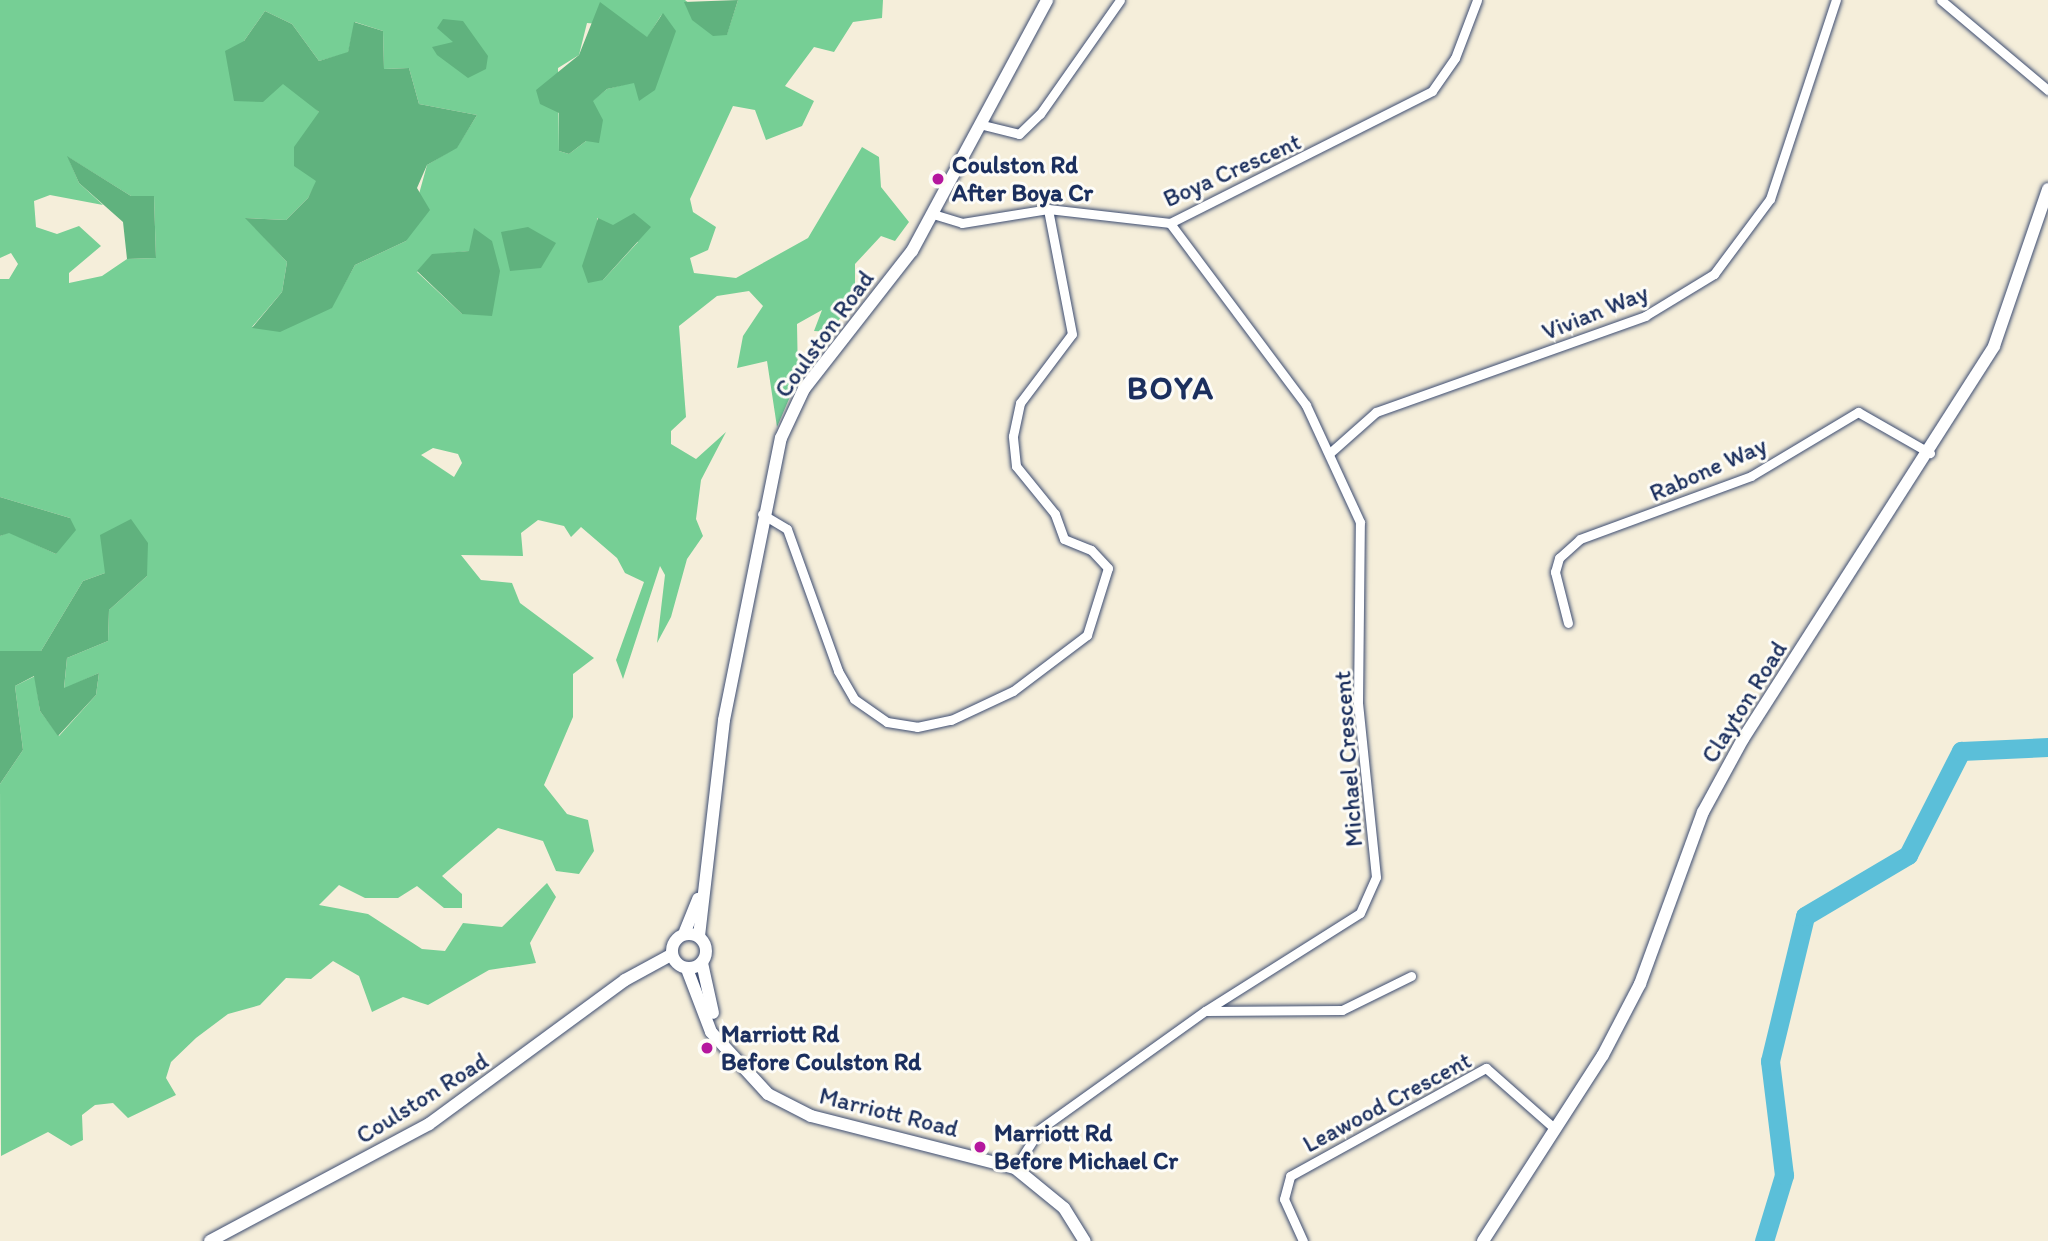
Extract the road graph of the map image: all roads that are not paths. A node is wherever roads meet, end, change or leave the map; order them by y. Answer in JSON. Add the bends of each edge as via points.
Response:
{"nodes":[{"id":1,"x":1047,"y":0,"type":"edge"},
{"id":2,"x":1120,"y":0,"type":"edge"},
{"id":3,"x":1477,"y":0,"type":"edge"},
{"id":4,"x":1836,"y":0,"type":"edge"},
{"id":5,"x":1941,"y":0,"type":"edge"},
{"id":6,"x":2048,"y":90,"type":"edge"},
{"id":7,"x":983,"y":125,"type":"junction"},
{"id":8,"x":2048,"y":190,"type":"edge"},
{"id":9,"x":1048,"y":209,"type":"junction"},
{"id":10,"x":933,"y":214,"type":"junction"},
{"id":11,"x":1170,"y":223,"type":"junction"},
{"id":12,"x":1331,"y":452,"type":"junction"},
{"id":13,"x":1930,"y":453,"type":"junction"},
{"id":14,"x":762,"y":514,"type":"junction"},
{"id":15,"x":1568,"y":623,"type":"dead end"},
{"id":16,"x":701,"y":893,"type":"junction"},
{"id":17,"x":684,"y":934,"type":"junction"},
{"id":18,"x":699,"y":936,"type":"junction"},
{"id":19,"x":678,"y":962,"type":"junction"},
{"id":20,"x":702,"y":962,"type":"junction"},
{"id":21,"x":1411,"y":976,"type":"dead end"},
{"id":22,"x":1205,"y":1011,"type":"junction"},
{"id":23,"x":719,"y":1040,"type":"junction"},
{"id":24,"x":1553,"y":1127,"type":"junction"},
{"id":25,"x":1015,"y":1168,"type":"junction"},
{"id":26,"x":210,"y":1241,"type":"edge"},
{"id":27,"x":1085,"y":1241,"type":"edge"},
{"id":28,"x":1303,"y":1241,"type":"edge"},
{"id":29,"x":1483,"y":1241,"type":"edge"}],
"edges":[{"from":1,"to":7,"type":"street","name":"Coulston Road"},
{"from":2,"to":7,"type":"street","via":[[1040,114],[1019,134]]},
{"from":3,"to":11,"type":"street","name":"Boya Crescent","via":[[1455,58],[1432,91]]},
{"from":4,"to":12,"type":"street","name":"Vivian Way","via":[[1770,199],[1714,274],[1645,316],[1376,412]]},
{"from":5,"to":6,"type":"street"},
{"from":7,"to":10,"type":"street","name":"Coulston Road"},
{"from":8,"to":13,"type":"street","name":"Clayton Road","via":[[1994,346]]},
{"from":9,"to":10,"type":"street","name":"Boya Crescent","via":[[962,223]]},
{"from":9,"to":11,"type":"street","name":"Boya Crescent"},
{"from":9,"to":14,"type":"street","via":[[1073,334],[1020,403],[1013,436],[1017,466],[1055,514],[1064,539],[1091,550],[1108,568],[1087,635],[1013,691],[951,720],[917,727],[887,722],[849,690],[787,529]]},
{"from":10,"to":14,"type":"street","name":"Coulston Road","via":[[804,390],[780,438]]},
{"from":11,"to":12,"type":"street","name":"Michael Crescent","via":[[1306,405]]},
{"from":12,"to":22,"type":"street","name":"Michael Crescent","via":[[1360,522],[1358,703],[1376,877],[1360,913]]},
{"from":13,"to":15,"type":"street","name":"Rabone Way","via":[[1858,412],[1751,476],[1580,539],[1559,558],[1555,572]]},
{"from":13,"to":24,"type":"street","name":"Clayton Road","via":[[1743,739],[1688,847],[1640,984],[1603,1055]]},
{"from":14,"to":16,"type":"street","name":"Coulston Road","via":[[724,720]]},
{"from":16,"to":17,"type":"street","name":"Coulston Road"},
{"from":16,"to":18,"type":"street","name":"Coulston Road"},
{"from":17,"to":18,"type":"street"},
{"from":17,"to":19,"type":"street","via":[[674,942]]},
{"from":18,"to":20,"type":"street","via":[[706,952]]},
{"from":19,"to":20,"type":"street"},
{"from":19,"to":23,"type":"street","name":"Marriott Road"},
{"from":19,"to":26,"type":"street","name":"Coulston Road","via":[[642,970],[429,1124]]},
{"from":20,"to":23,"type":"street","name":"Marriott Road"},
{"from":21,"to":22,"type":"street","via":[[1342,1010]]},
{"from":22,"to":25,"type":"street","name":"Michael Crescent","via":[[1040,1129]]},
{"from":23,"to":25,"type":"street","name":"Marriott Road","via":[[750,1081],[811,1116]]},
{"from":24,"to":28,"type":"street","name":"Leawood Crescent","via":[[1486,1068],[1290,1176],[1284,1199]]},
{"from":24,"to":29,"type":"street","name":"Clayton Road"},
{"from":25,"to":27,"type":"street","name":"Marriott Road","via":[[1064,1208]]}]}
